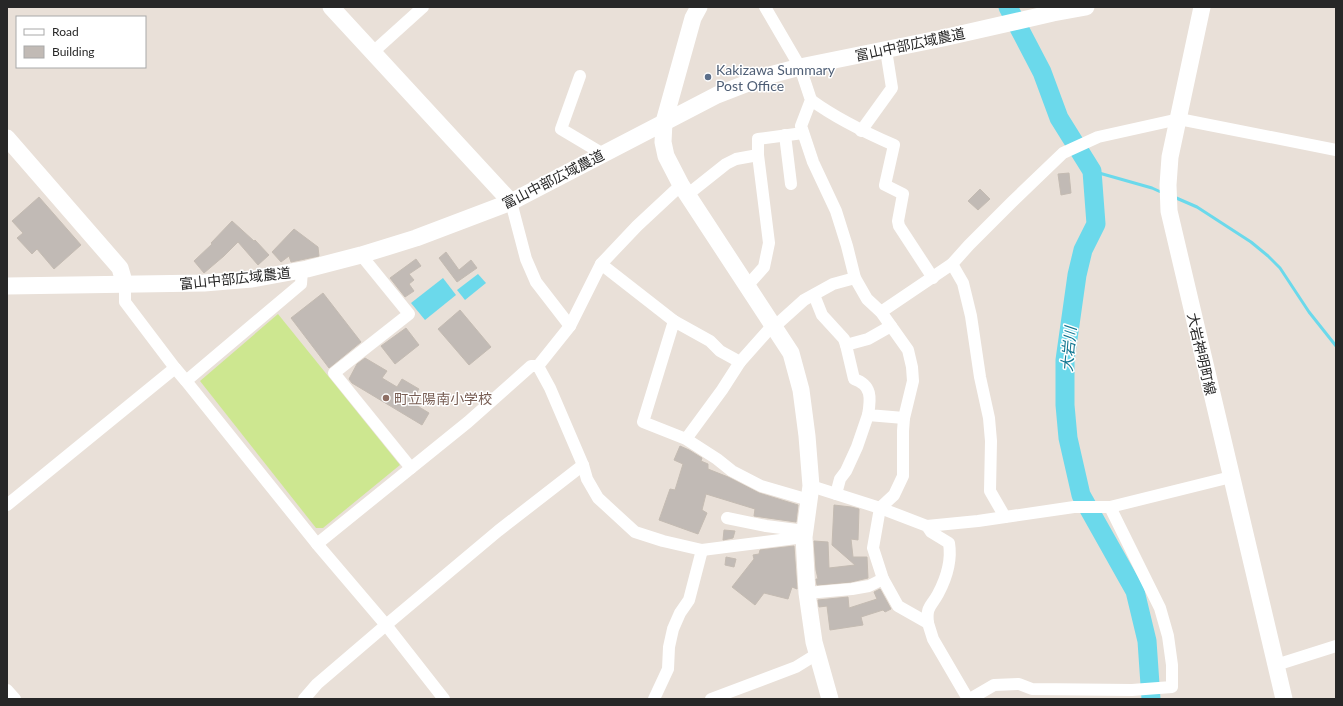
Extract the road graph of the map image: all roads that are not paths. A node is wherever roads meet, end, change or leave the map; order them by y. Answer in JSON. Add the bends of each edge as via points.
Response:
{"nodes":[{"id":1,"x":331,"y":7,"type":"edge"},
{"id":2,"x":423,"y":7,"type":"edge"},
{"id":3,"x":699,"y":7,"type":"edge"},
{"id":4,"x":765,"y":7,"type":"edge"},
{"id":5,"x":1086,"y":7,"type":"edge"},
{"id":6,"x":1202,"y":7,"type":"edge"},
{"id":7,"x":886,"y":50,"type":"junction"},
{"id":8,"x":372,"y":52,"type":"junction"},
{"id":9,"x":800,"y":67,"type":"junction"},
{"id":10,"x":580,"y":76,"type":"dead end"},
{"id":11,"x":811,"y":100,"type":"junction"},
{"id":12,"x":1178,"y":119,"type":"junction"},
{"id":13,"x":664,"y":122,"type":"junction"},
{"id":14,"x":861,"y":131,"type":"junction"},
{"id":15,"x":803,"y":133,"type":"junction"},
{"id":16,"x":785,"y":135,"type":"junction"},
{"id":17,"x":7,"y":138,"type":"edge"},
{"id":18,"x":1336,"y":150,"type":"edge"},
{"id":19,"x":603,"y":154,"type":"junction"},
{"id":20,"x":758,"y":155,"type":"junction"},
{"id":21,"x":791,"y":184,"type":"dead end"},
{"id":22,"x":684,"y":190,"type":"junction"},
{"id":23,"x":510,"y":202,"type":"junction"},
{"id":24,"x":361,"y":256,"type":"junction"},
{"id":25,"x":601,"y":264,"type":"junction"},
{"id":26,"x":952,"y":264,"type":"junction"},
{"id":27,"x":302,"y":270,"type":"junction"},
{"id":28,"x":855,"y":278,"type":"junction"},
{"id":29,"x":934,"y":278,"type":"junction"},
{"id":30,"x":125,"y":285,"type":"junction"},
{"id":31,"x":7,"y":286,"type":"edge"},
{"id":32,"x":747,"y":286,"type":"junction"},
{"id":33,"x":814,"y":295,"type":"junction"},
{"id":34,"x":881,"y":312,"type":"junction"},
{"id":35,"x":674,"y":321,"type":"junction"},
{"id":36,"x":570,"y":326,"type":"junction"},
{"id":37,"x":774,"y":326,"type":"junction"},
{"id":38,"x":891,"y":326,"type":"junction"},
{"id":39,"x":846,"y":345,"type":"junction"},
{"id":40,"x":740,"y":362,"type":"junction"},
{"id":41,"x":538,"y":366,"type":"junction"},
{"id":42,"x":175,"y":368,"type":"junction"},
{"id":43,"x":186,"y":381,"type":"junction"},
{"id":44,"x":868,"y":415,"type":"junction"},
{"id":45,"x":904,"y":418,"type":"junction"},
{"id":46,"x":686,"y":439,"type":"junction"},
{"id":47,"x":583,"y":465,"type":"junction"},
{"id":48,"x":411,"y":468,"type":"junction"},
{"id":49,"x":1231,"y":477,"type":"junction"},
{"id":50,"x":810,"y":493,"type":"junction"},
{"id":51,"x":836,"y":494,"type":"junction"},
{"id":52,"x":7,"y":505,"type":"edge"},
{"id":53,"x":1110,"y":507,"type":"junction"},
{"id":54,"x":880,"y":508,"type":"junction"},
{"id":55,"x":1005,"y":517,"type":"junction"},
{"id":56,"x":727,"y":518,"type":"dead end"},
{"id":57,"x":927,"y":526,"type":"junction"},
{"id":58,"x":805,"y":534,"type":"junction"},
{"id":59,"x":317,"y":544,"type":"junction"},
{"id":60,"x":702,"y":550,"type":"junction"},
{"id":61,"x":883,"y":579,"type":"junction"},
{"id":62,"x":807,"y":593,"type":"junction"},
{"id":63,"x":928,"y":623,"type":"junction"},
{"id":64,"x":386,"y":625,"type":"junction"},
{"id":65,"x":1336,"y":646,"type":"edge"},
{"id":66,"x":817,"y":654,"type":"junction"},
{"id":67,"x":1276,"y":665,"type":"junction"},
{"id":68,"x":7,"y":690,"type":"edge"},
{"id":69,"x":1032,"y":694,"type":"edge"},
{"id":70,"x":15,"y":699,"type":"edge"},
{"id":71,"x":304,"y":699,"type":"edge"},
{"id":72,"x":444,"y":699,"type":"edge"},
{"id":73,"x":654,"y":699,"type":"edge"},
{"id":74,"x":711,"y":699,"type":"edge"},
{"id":75,"x":830,"y":699,"type":"edge"},
{"id":76,"x":969,"y":699,"type":"edge"},
{"id":77,"x":1284,"y":699,"type":"edge"}],
"edges":[{"from":1,"to":8,"type":"street"},
{"from":2,"to":8,"type":"street"},
{"from":3,"to":13,"type":"street","via":[[693,18]]},
{"from":4,"to":9,"type":"street"},
{"from":5,"to":7,"type":"street","name":"富山中部広域農道"},
{"from":6,"to":12,"type":"street","name":"大岩神明町線"},
{"from":7,"to":9,"type":"street","name":"富山中部広域農道"},
{"from":7,"to":14,"type":"street","via":[[892,88]]},
{"from":8,"to":23,"type":"street"},
{"from":9,"to":11,"type":"street"},
{"from":9,"to":13,"type":"street","name":"富山中部広域農道","via":[[766,76],[717,95]]},
{"from":10,"to":19,"type":"street","via":[[561,129]]},
{"from":11,"to":14,"type":"street"},
{"from":11,"to":15,"type":"street","via":[[801,126]]},
{"from":12,"to":18,"type":"street"},
{"from":12,"to":26,"type":"street","via":[[1098,137],[1063,153]]},
{"from":12,"to":49,"type":"street","name":"大岩神明町線","via":[[1170,157],[1169,210]]},
{"from":13,"to":19,"type":"street","name":"富山中部広域農道"},
{"from":13,"to":22,"type":"street","via":[[663,142],[666,156]]},
{"from":14,"to":29,"type":"street","via":[[894,145],[885,185],[903,194],[899,226]]},
{"from":15,"to":16,"type":"street"},
{"from":15,"to":28,"type":"street","via":[[813,162],[836,211]]},
{"from":16,"to":20,"type":"street","via":[[758,138]]},
{"from":16,"to":21,"type":"street"},
{"from":17,"to":30,"type":"street","via":[[120,268]]},
{"from":19,"to":23,"type":"street","name":"富山中部広域農道"},
{"from":20,"to":22,"type":"street","via":[[736,159]]},
{"from":20,"to":32,"type":"street","via":[[769,242],[768,254],[764,267]]},
{"from":22,"to":25,"type":"street","via":[[637,226]]},
{"from":22,"to":32,"type":"street"},
{"from":23,"to":24,"type":"street","name":"富山中部広域農道"},
{"from":23,"to":36,"type":"street","via":[[526,259],[536,282]]},
{"from":24,"to":27,"type":"street","name":"富山中部広域農道"},
{"from":24,"to":48,"type":"street","via":[[409,314],[334,373]]},
{"from":25,"to":35,"type":"street"},
{"from":25,"to":36,"type":"street"},
{"from":26,"to":29,"type":"street"},
{"from":26,"to":55,"type":"street","via":[[964,283],[989,418],[990,491]]},
{"from":27,"to":30,"type":"street","name":"富山中部広域農道","via":[[204,284]]},
{"from":27,"to":43,"type":"street","via":[[301,284]]},
{"from":28,"to":33,"type":"street","via":[[833,284]]},
{"from":28,"to":34,"type":"street","via":[[867,299]]},
{"from":29,"to":34,"type":"street"},
{"from":30,"to":31,"type":"street","name":"富山中部広域農道"},
{"from":30,"to":42,"type":"street","via":[[125,302]]},
{"from":32,"to":37,"type":"street"},
{"from":33,"to":37,"type":"street","via":[[804,300]]},
{"from":33,"to":39,"type":"street","via":[[822,315],[844,339]]},
{"from":34,"to":38,"type":"street"},
{"from":35,"to":40,"type":"street","via":[[710,341],[720,351]]},
{"from":35,"to":46,"type":"street","via":[[643,422]]},
{"from":36,"to":41,"type":"street"},
{"from":37,"to":40,"type":"street"},
{"from":37,"to":50,"type":"street","via":[[790,353],[801,390]]},
{"from":38,"to":39,"type":"street","via":[[868,339]]},
{"from":38,"to":45,"type":"street","via":[[908,350],[912,367],[913,381]]},
{"from":39,"to":44,"type":"street","via":[[854,379],[862,381],[870,393]]},
{"from":40,"to":46,"type":"street"},
{"from":41,"to":47,"type":"street"},
{"from":41,"to":48,"type":"street","via":[[531,366]]},
{"from":42,"to":43,"type":"street"},
{"from":42,"to":52,"type":"street"},
{"from":43,"to":59,"type":"street"},
{"from":44,"to":45,"type":"street"},
{"from":44,"to":51,"type":"street"},
{"from":45,"to":54,"type":"street","via":[[903,476],[894,495]]},
{"from":46,"to":50,"type":"street","via":[[732,471],[761,486]]},
{"from":47,"to":60,"type":"street","via":[[587,479],[598,498],[635,532]]},
{"from":47,"to":64,"type":"street","via":[[498,531]]},
{"from":48,"to":59,"type":"street"},
{"from":49,"to":53,"type":"street"},
{"from":49,"to":67,"type":"street","name":"大岩神明町線"},
{"from":50,"to":51,"type":"street"},
{"from":50,"to":58,"type":"street"},
{"from":51,"to":54,"type":"street"},
{"from":53,"to":55,"type":"street","via":[[1074,507]]},
{"from":53,"to":69,"type":"street","via":[[1160,608],[1168,636],[1172,687]]},
{"from":54,"to":57,"type":"street"},
{"from":54,"to":61,"type":"street","via":[[874,548]]},
{"from":55,"to":57,"type":"street"},
{"from":56,"to":58,"type":"street"},
{"from":57,"to":63,"type":"street","via":[[931,532],[949,543],[950,549],[942,585],[929,606]]},
{"from":58,"to":60,"type":"street"},
{"from":58,"to":62,"type":"street"},
{"from":59,"to":64,"type":"street"},
{"from":60,"to":73,"type":"street","via":[[689,600],[673,629],[668,669]]},
{"from":61,"to":62,"type":"street","via":[[869,586]]},
{"from":61,"to":63,"type":"street","via":[[898,606]]},
{"from":62,"to":66,"type":"street"},
{"from":63,"to":76,"type":"street","via":[[934,639]]},
{"from":64,"to":71,"type":"street","via":[[317,684]]},
{"from":64,"to":72,"type":"street"},
{"from":65,"to":67,"type":"street"},
{"from":66,"to":74,"type":"street","via":[[796,667]]},
{"from":66,"to":75,"type":"street"},
{"from":67,"to":77,"type":"street","name":"大岩神明町線"},
{"from":68,"to":70,"type":"street"},
{"from":69,"to":76,"type":"street","via":[[1019,684],[994,685]]}]}
